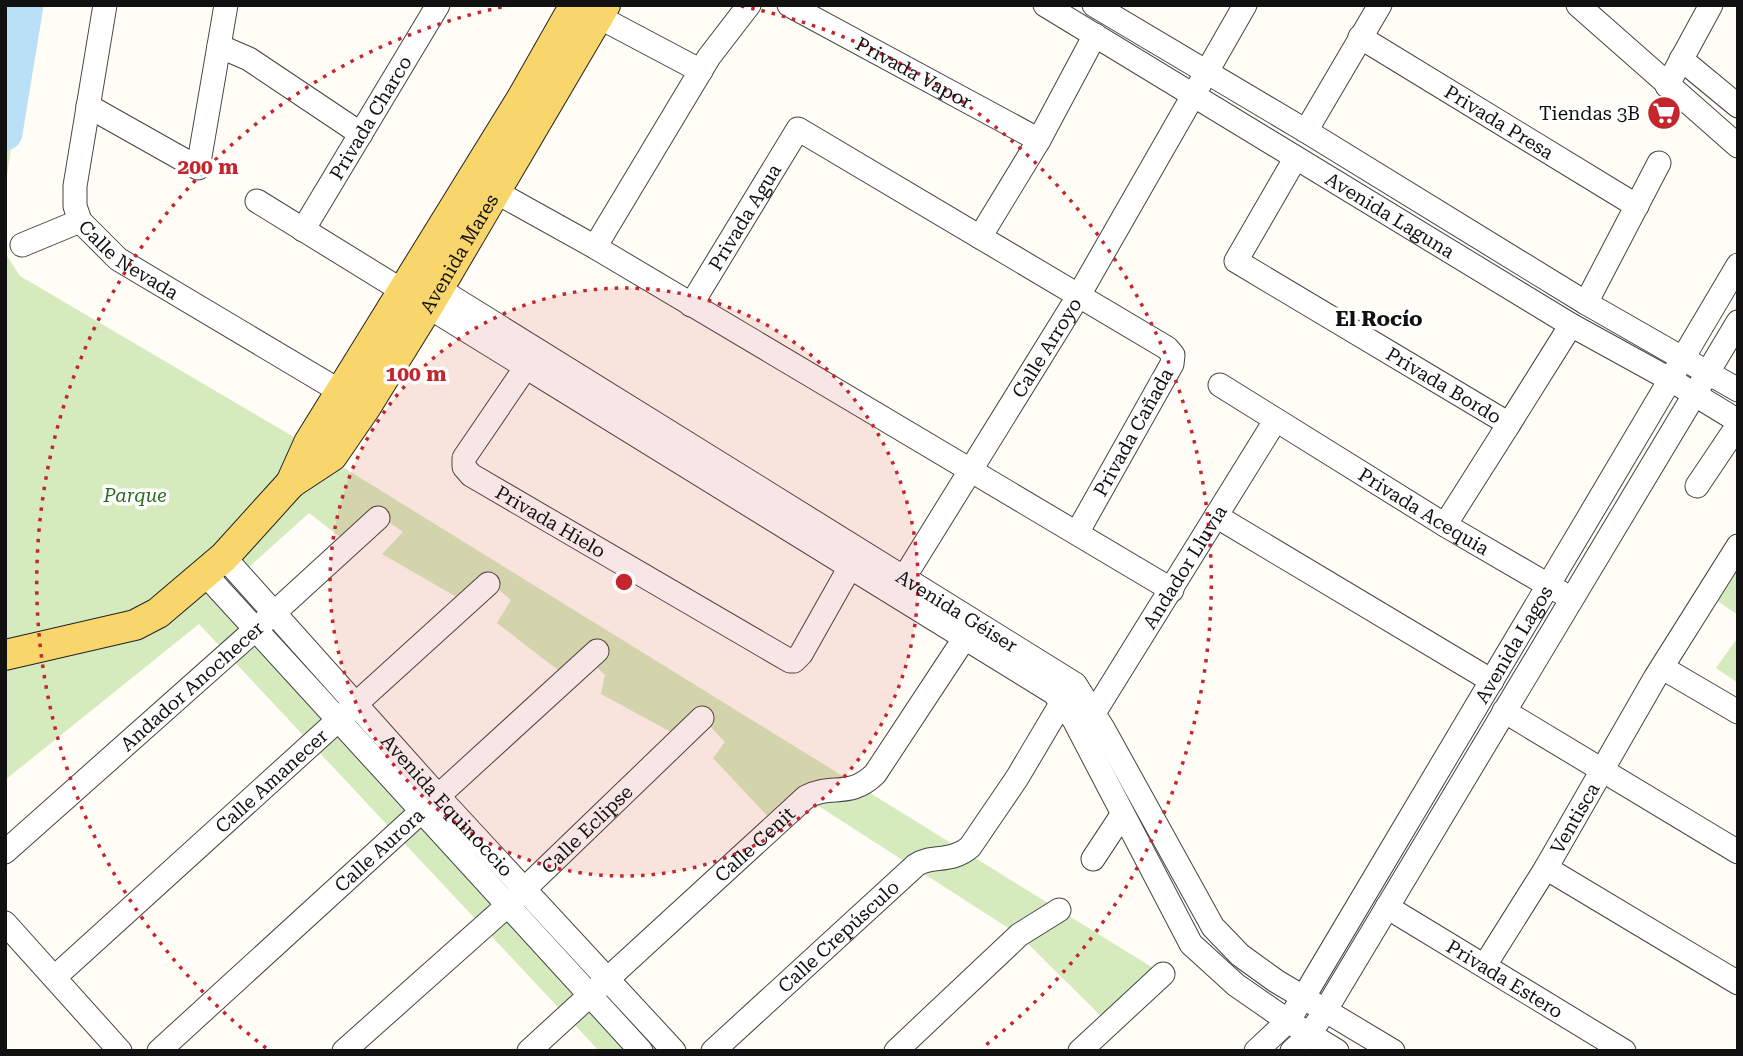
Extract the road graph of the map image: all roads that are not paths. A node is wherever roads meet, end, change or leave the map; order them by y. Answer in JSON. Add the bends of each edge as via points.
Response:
{"nodes":[{"id":1,"x":105,"y":5,"type":"edge"},
{"id":2,"x":226,"y":5,"type":"edge"},
{"id":3,"x":438,"y":5,"type":"edge"},
{"id":4,"x":748,"y":5,"type":"edge"},
{"id":5,"x":789,"y":5,"type":"edge"},
{"id":6,"x":1045,"y":5,"type":"edge"},
{"id":7,"x":1094,"y":5,"type":"edge"},
{"id":8,"x":1245,"y":5,"type":"edge"},
{"id":9,"x":1380,"y":5,"type":"edge"},
{"id":10,"x":1578,"y":5,"type":"edge"},
{"id":11,"x":1707,"y":7,"type":"edge"},
{"id":12,"x":593,"y":9,"type":"edge"},
{"id":13,"x":1095,"y":35,"type":"junction"},
{"id":14,"x":1360,"y":37,"type":"junction"},
{"id":15,"x":219,"y":46,"type":"junction"},
{"id":16,"x":1681,"y":59,"type":"junction"},
{"id":17,"x":701,"y":71,"type":"junction"},
{"id":18,"x":1206,"y":71,"type":"junction"},
{"id":19,"x":1667,"y":86,"type":"junction"},
{"id":20,"x":1192,"y":95,"type":"junction"},
{"id":21,"x":533,"y":105,"type":"junction"},
{"id":22,"x":88,"y":106,"type":"junction"},
{"id":23,"x":1738,"y":106,"type":"edge"},
{"id":24,"x":1306,"y":131,"type":"junction"},
{"id":25,"x":361,"y":134,"type":"junction"},
{"id":26,"x":1039,"y":140,"type":"junction"},
{"id":27,"x":1738,"y":146,"type":"edge"},
{"id":28,"x":1295,"y":159,"type":"junction"},
{"id":29,"x":1659,"y":163,"type":"dead end"},
{"id":30,"x":496,"y":192,"type":"junction"},
{"id":31,"x":257,"y":201,"type":"dead end"},
{"id":32,"x":1637,"y":206,"type":"junction"},
{"id":33,"x":1443,"y":216,"type":"junction"},
{"id":34,"x":80,"y":221,"type":"junction"},
{"id":35,"x":303,"y":230,"type":"junction"},
{"id":36,"x":980,"y":237,"type":"junction"},
{"id":37,"x":1429,"y":239,"type":"junction"},
{"id":38,"x":22,"y":245,"type":"dead end"},
{"id":39,"x":594,"y":247,"type":"junction"},
{"id":40,"x":1738,"y":265,"type":"edge"},
{"id":41,"x":408,"y":282,"type":"junction"},
{"id":42,"x":1079,"y":295,"type":"junction"},
{"id":43,"x":433,"y":297,"type":"junction"},
{"id":44,"x":1586,"y":303,"type":"junction"},
{"id":45,"x":691,"y":305,"type":"junction"},
{"id":46,"x":1738,"y":322,"type":"edge"},
{"id":47,"x":1571,"y":325,"type":"junction"},
{"id":48,"x":1683,"y":357,"type":"junction"},
{"id":49,"x":526,"y":366,"type":"junction"},
{"id":50,"x":1707,"y":373,"type":"junction"},
{"id":51,"x":1671,"y":380,"type":"junction"},
{"id":52,"x":1220,"y":385,"type":"dead end"},
{"id":53,"x":1738,"y":390,"type":"edge"},
{"id":54,"x":341,"y":391,"type":"junction"},
{"id":55,"x":1695,"y":394,"type":"junction"},
{"id":56,"x":366,"y":408,"type":"junction"},
{"id":57,"x":1275,"y":421,"type":"junction"},
{"id":58,"x":1738,"y":423,"type":"edge"},
{"id":59,"x":1509,"y":424,"type":"junction"},
{"id":60,"x":671,"y":445,"type":"junction"},
{"id":61,"x":972,"y":471,"type":"junction"},
{"id":62,"x":291,"y":483,"type":"junction"},
{"id":63,"x":1697,"y":486,"type":"dead end"},
{"id":64,"x":1216,"y":516,"type":"junction"},
{"id":65,"x":378,"y":518,"type":"dead end"},
{"id":66,"x":1445,"y":525,"type":"junction"},
{"id":67,"x":1077,"y":533,"type":"junction"},
{"id":68,"x":1738,"y":546,"type":"edge"},
{"id":69,"x":215,"y":566,"type":"junction"},
{"id":70,"x":850,"y":567,"type":"junction"},
{"id":71,"x":488,"y":584,"type":"dead end"},
{"id":72,"x":1547,"y":585,"type":"junction"},
{"id":73,"x":898,"y":586,"type":"junction"},
{"id":74,"x":1172,"y":590,"type":"junction"},
{"id":75,"x":1572,"y":598,"type":"junction"},
{"id":76,"x":265,"y":621,"type":"junction"},
{"id":77,"x":964,"y":639,"type":"junction"},
{"id":78,"x":597,"y":651,"type":"dead end"},
{"id":79,"x":5,"y":655,"type":"edge"},
{"id":80,"x":1662,"y":671,"type":"junction"},
{"id":81,"x":1492,"y":681,"type":"junction"},
{"id":82,"x":1062,"y":702,"type":"junction"},
{"id":83,"x":356,"y":705,"type":"junction"},
{"id":84,"x":1504,"y":712,"type":"junction"},
{"id":85,"x":1738,"y":712,"type":"edge"},
{"id":86,"x":702,"y":718,"type":"dead end"},
{"id":87,"x":339,"y":720,"type":"junction"},
{"id":88,"x":1094,"y":729,"type":"junction"},
{"id":89,"x":1602,"y":771,"type":"junction"},
{"id":90,"x":1434,"y":781,"type":"junction"},
{"id":91,"x":1455,"y":793,"type":"junction"},
{"id":92,"x":430,"y":803,"type":"junction"},
{"id":93,"x":1122,"y":815,"type":"junction"},
{"id":94,"x":5,"y":852,"type":"edge"},
{"id":95,"x":1738,"y":852,"type":"edge"},
{"id":96,"x":1093,"y":859,"type":"dead end"},
{"id":97,"x":1546,"y":868,"type":"junction"},
{"id":98,"x":1191,"y":887,"type":"junction"},
{"id":99,"x":517,"y":896,"type":"junction"},
{"id":100,"x":1167,"y":901,"type":"junction"},
{"id":101,"x":1387,"y":907,"type":"junction"},
{"id":102,"x":1059,"y":910,"type":"dead end"},
{"id":103,"x":5,"y":923,"type":"edge"},
{"id":104,"x":1485,"y":965,"type":"junction"},
{"id":105,"x":1163,"y":974,"type":"dead end"},
{"id":106,"x":55,"y":977,"type":"junction"},
{"id":107,"x":607,"y":979,"type":"junction"},
{"id":108,"x":1738,"y":983,"type":"edge"},
{"id":109,"x":590,"y":995,"type":"junction"},
{"id":110,"x":1302,"y":998,"type":"junction"},
{"id":111,"x":1325,"y":1011,"type":"junction"},
{"id":112,"x":1288,"y":1021,"type":"junction"},
{"id":113,"x":1309,"y":1035,"type":"junction"},
{"id":114,"x":120,"y":1051,"type":"edge"},
{"id":115,"x":159,"y":1051,"type":"edge"},
{"id":116,"x":344,"y":1051,"type":"edge"},
{"id":117,"x":529,"y":1051,"type":"edge"},
{"id":118,"x":641,"y":1051,"type":"edge"},
{"id":119,"x":674,"y":1051,"type":"edge"},
{"id":120,"x":713,"y":1051,"type":"edge"},
{"id":121,"x":896,"y":1051,"type":"edge"},
{"id":122,"x":1080,"y":1051,"type":"edge"},
{"id":123,"x":1256,"y":1051,"type":"edge"},
{"id":124,"x":1292,"y":1051,"type":"edge"},
{"id":125,"x":1337,"y":1051,"type":"edge"},
{"id":126,"x":1393,"y":1051,"type":"edge"},
{"id":127,"x":1624,"y":1051,"type":"edge"}],
"edges":[{"from":1,"to":22,"type":"street","name":"Calle Nevada"},
{"from":2,"to":15,"type":"street"},
{"from":3,"to":25,"type":"street","name":"Privada Charco"},
{"from":4,"to":17,"type":"street"},
{"from":5,"to":26,"type":"street","name":"Privada Vapor"},
{"from":6,"to":13,"type":"street","name":"Avenida Laguna"},
{"from":7,"to":18,"type":"street","name":"Avenida Laguna"},
{"from":8,"to":18,"type":"street","name":"Calle Arroyo"},
{"from":9,"to":14,"type":"street"},
{"from":10,"to":19,"type":"street"},
{"from":11,"to":16,"type":"street"},
{"from":12,"to":17,"type":"street"},
{"from":12,"to":21,"type":"main road","name":"Avenida Mares"},
{"from":13,"to":20,"type":"street","name":"Avenida Laguna"},
{"from":13,"to":26,"type":"street"},
{"from":14,"to":24,"type":"street"},
{"from":14,"to":32,"type":"street","name":"Privada Presa"},
{"from":15,"to":22,"type":"street","via":[[198,168]]},
{"from":15,"to":25,"type":"street","via":[[250,60]]},
{"from":16,"to":19,"type":"street"},
{"from":16,"to":23,"type":"street"},
{"from":17,"to":39,"type":"street"},
{"from":18,"to":20,"type":"street","name":"Calle Arroyo"},
{"from":18,"to":24,"type":"street","name":"Avenida Laguna"},
{"from":19,"to":27,"type":"street"},
{"from":20,"to":28,"type":"street","name":"Avenida Laguna"},
{"from":20,"to":42,"type":"street","name":"Calle Arroyo"},
{"from":21,"to":30,"type":"main road","name":"Avenida Mares"},
{"from":21,"to":41,"type":"main road","name":"Avenida Mares"},
{"from":22,"to":34,"type":"street","name":"Calle Nevada","via":[[75,186]]},
{"from":24,"to":33,"type":"street","name":"Avenida Laguna"},
{"from":25,"to":35,"type":"street","name":"Privada Charco"},
{"from":26,"to":36,"type":"street"},
{"from":28,"to":37,"type":"street","name":"Avenida Laguna"},
{"from":28,"to":59,"type":"street","name":"Privada Bordo","via":[[1236,261]]},
{"from":29,"to":32,"type":"street"},
{"from":30,"to":39,"type":"street"},
{"from":30,"to":43,"type":"main road","name":"Avenida Mares"},
{"from":31,"to":35,"type":"street","name":"Avenida Géiser"},
{"from":32,"to":44,"type":"street"},
{"from":33,"to":37,"type":"street"},
{"from":33,"to":44,"type":"street","name":"Avenida Laguna"},
{"from":34,"to":38,"type":"street"},
{"from":34,"to":54,"type":"street","name":"Calle Nevada","via":[[118,259]]},
{"from":35,"to":41,"type":"street","name":"Avenida Géiser"},
{"from":36,"to":42,"type":"street","name":"Privada Agua"},
{"from":36,"to":45,"type":"street","name":"Privada Agua","via":[[798,129]]},
{"from":37,"to":47,"type":"street","name":"Avenida Laguna"},
{"from":39,"to":45,"type":"street"},
{"from":40,"to":48,"type":"street","name":"Avenida Lagos"},
{"from":41,"to":43,"type":"street","name":"Avenida Géiser"},
{"from":41,"to":54,"type":"main road","name":"Avenida Mares"},
{"from":42,"to":61,"type":"street","name":"Calle Arroyo"},
{"from":42,"to":67,"type":"street","name":"Privada Cañada","via":[[1173,355]]},
{"from":43,"to":49,"type":"street","name":"Avenida Géiser"},
{"from":43,"to":56,"type":"main road","name":"Avenida Mares"},
{"from":43,"to":60,"type":"street","name":"Avenida Géiser"},
{"from":44,"to":48,"type":"street","name":"Avenida Laguna"},
{"from":45,"to":61,"type":"street"},
{"from":46,"to":50,"type":"street","name":"Avenida Lagos"},
{"from":47,"to":51,"type":"street","name":"Avenida Laguna"},
{"from":47,"to":59,"type":"street","name":"Privada Bordo"},
{"from":48,"to":50,"type":"street","name":"Avenida Laguna"},
{"from":48,"to":51,"type":"street","name":"Avenida Lagos"},
{"from":49,"to":60,"type":"street","name":"Avenida Géiser"},
{"from":49,"to":70,"type":"street","name":"Privada Hielo","via":[[464,458],[471,475],[790,661],[801,654]]},
{"from":50,"to":53,"type":"street","name":"Avenida Laguna"},
{"from":50,"to":55,"type":"street","name":"Avenida Lagos"},
{"from":51,"to":55,"type":"street","name":"Avenida Laguna"},
{"from":51,"to":72,"type":"street","name":"Avenida Lagos"},
{"from":52,"to":57,"type":"street","name":"Privada Acequia"},
{"from":54,"to":56,"type":"street","name":"Calle Nevada"},
{"from":54,"to":62,"type":"main road","name":"Avenida Mares"},
{"from":55,"to":58,"type":"street","name":"Avenida Laguna"},
{"from":55,"to":75,"type":"street","name":"Avenida Lagos"},
{"from":56,"to":62,"type":"main road","name":"Avenida Mares","via":[[332,456]]},
{"from":57,"to":64,"type":"street","name":"Andador Lluvia"},
{"from":57,"to":66,"type":"street","name":"Privada Acequia"},
{"from":58,"to":63,"type":"street"},
{"from":59,"to":66,"type":"street"},
{"from":60,"to":70,"type":"street","name":"Avenida Géiser"},
{"from":60,"to":73,"type":"street","name":"Avenida Géiser"},
{"from":61,"to":67,"type":"street"},
{"from":61,"to":73,"type":"street","name":"Calle Arroyo"},
{"from":62,"to":69,"type":"main road","name":"Avenida Mares"},
{"from":64,"to":74,"type":"street","name":"Andador Lluvia"},
{"from":64,"to":81,"type":"street"},
{"from":65,"to":76,"type":"street","name":"Andador Anochecer"},
{"from":66,"to":72,"type":"street","name":"Privada Acequia"},
{"from":67,"to":74,"type":"street"},
{"from":68,"to":80,"type":"street","name":"Ventisca"},
{"from":69,"to":76,"type":"street","name":"Avenida Equinoccio"},
{"from":69,"to":79,"type":"main road","name":"Avenida Mares","via":[[158,613],[135,625]]},
{"from":70,"to":73,"type":"street","name":"Avenida Géiser"},
{"from":71,"to":83,"type":"street","name":"Calle Amanecer"},
{"from":72,"to":75,"type":"street","name":"Privada Acequia"},
{"from":72,"to":81,"type":"street","name":"Avenida Lagos"},
{"from":73,"to":77,"type":"street","name":"Avenida Géiser"},
{"from":73,"to":88,"type":"street","name":"Avenida Géiser","via":[[1075,684]]},
{"from":74,"to":88,"type":"street","name":"Andador Lluvia"},
{"from":75,"to":84,"type":"street","name":"Avenida Lagos"},
{"from":76,"to":83,"type":"street","name":"Avenida Equinoccio"},
{"from":76,"to":87,"type":"street","name":"Avenida Equinoccio"},
{"from":76,"to":94,"type":"street","name":"Andador Anochecer"},
{"from":77,"to":82,"type":"street","name":"Avenida Géiser"},
{"from":77,"to":107,"type":"street","name":"Calle Cenit","via":[[875,774],[856,788],[806,797]]},
{"from":78,"to":92,"type":"street","name":"Calle Aurora"},
{"from":80,"to":85,"type":"street"},
{"from":80,"to":89,"type":"street","name":"Ventisca"},
{"from":81,"to":90,"type":"street","name":"Avenida Lagos"},
{"from":82,"to":88,"type":"street","name":"Avenida Géiser","via":[[1074,720]]},
{"from":82,"to":120,"type":"street","name":"Calle Crepúsculo","via":[[974,842],[945,859],[916,865]]},
{"from":83,"to":87,"type":"street","name":"Calle Amanecer"},
{"from":83,"to":92,"type":"street","name":"Avenida Equinoccio"},
{"from":84,"to":89,"type":"street"},
{"from":84,"to":91,"type":"street","name":"Avenida Lagos"},
{"from":86,"to":99,"type":"street","name":"Calle Eclipse"},
{"from":87,"to":92,"type":"street","name":"Avenida Equinoccio"},
{"from":87,"to":106,"type":"street","name":"Calle Amanecer"},
{"from":88,"to":93,"type":"street","name":"Avenida Géiser"},
{"from":88,"to":98,"type":"street","name":"Avenida Géiser"},
{"from":89,"to":95,"type":"street"},
{"from":89,"to":97,"type":"street","name":"Ventisca"},
{"from":90,"to":91,"type":"street"},
{"from":90,"to":110,"type":"street","name":"Avenida Lagos"},
{"from":91,"to":101,"type":"street","name":"Avenida Lagos"},
{"from":92,"to":99,"type":"street","name":"Avenida Equinoccio"},
{"from":92,"to":115,"type":"street","name":"Calle Aurora"},
{"from":93,"to":96,"type":"street"},
{"from":93,"to":100,"type":"street","name":"Avenida Géiser"},
{"from":97,"to":104,"type":"street","name":"Ventisca"},
{"from":97,"to":108,"type":"street"},
{"from":98,"to":100,"type":"street"},
{"from":98,"to":110,"type":"street","name":"Avenida Géiser","via":[[1213,927],[1240,955]]},
{"from":99,"to":107,"type":"street","name":"Avenida Equinoccio"},
{"from":99,"to":109,"type":"street","name":"Avenida Equinoccio"},
{"from":99,"to":116,"type":"street","name":"Calle Eclipse"},
{"from":100,"to":112,"type":"street","name":"Avenida Géiser","via":[[1198,951],[1236,985]]},
{"from":101,"to":104,"type":"street","name":"Privada Estero"},
{"from":101,"to":111,"type":"street","name":"Avenida Lagos"},
{"from":102,"to":121,"type":"street","via":[[1019,935]]},
{"from":103,"to":106,"type":"street"},
{"from":104,"to":127,"type":"street","name":"Privada Estero"},
{"from":105,"to":122,"type":"street"},
{"from":106,"to":114,"type":"street"},
{"from":107,"to":109,"type":"street","name":"Calle Cenit"},
{"from":107,"to":119,"type":"street","name":"Avenida Equinoccio"},
{"from":109,"to":117,"type":"street","name":"Calle Cenit"},
{"from":109,"to":118,"type":"street","name":"Avenida Equinoccio"},
{"from":110,"to":111,"type":"street","name":"Avenida Géiser"},
{"from":110,"to":112,"type":"street","name":"Avenida Lagos"},
{"from":111,"to":113,"type":"street","name":"Avenida Lagos"},
{"from":111,"to":126,"type":"street","name":"Avenida Géiser"},
{"from":112,"to":113,"type":"street","name":"Avenida Géiser"},
{"from":112,"to":123,"type":"street","name":"Avenida Lagos"},
{"from":113,"to":124,"type":"street","name":"Avenida Lagos"},
{"from":113,"to":125,"type":"street","name":"Avenida Géiser"}]}
